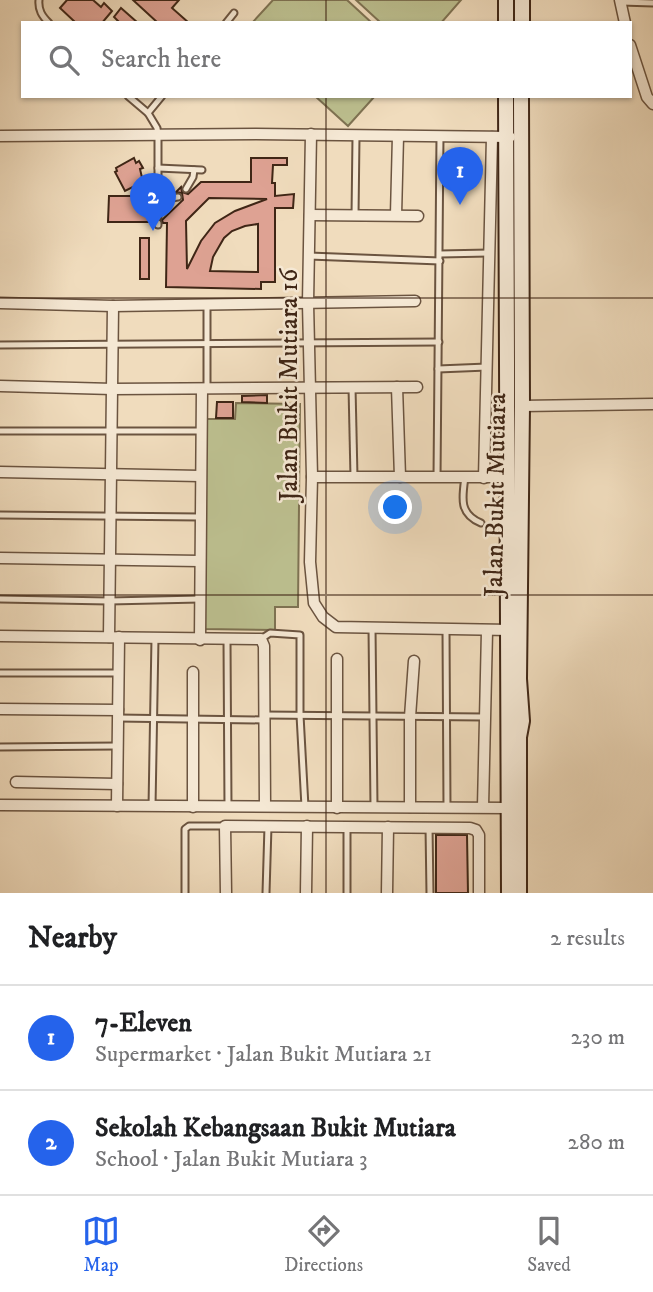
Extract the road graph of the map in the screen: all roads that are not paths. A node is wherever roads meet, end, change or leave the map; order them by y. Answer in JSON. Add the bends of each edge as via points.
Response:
{"nodes":[{"id":1,"x":39,"y":0,"type":"edge"},
{"id":2,"x":506,"y":0,"type":"edge"},
{"id":3,"x":522,"y":0,"type":"edge"},
{"id":4,"x":621,"y":1,"type":"edge"},
{"id":5,"x":653,"y":3,"type":"edge"},
{"id":6,"x":234,"y":13,"type":"dead end"},
{"id":7,"x":47,"y":21,"type":"edge"},
{"id":8,"x":228,"y":21,"type":"edge"},
{"id":9,"x":506,"y":21,"type":"edge"},
{"id":10,"x":522,"y":21,"type":"edge"},
{"id":11,"x":625,"y":21,"type":"edge"},
{"id":12,"x":632,"y":50,"type":"edge"},
{"id":13,"x":130,"y":98,"type":"edge"},
{"id":14,"x":160,"y":98,"type":"edge"},
{"id":15,"x":506,"y":98,"type":"edge"},
{"id":16,"x":520,"y":98,"type":"edge"},
{"id":17,"x":651,"y":99,"type":"edge"},
{"id":18,"x":148,"y":113,"type":"junction"},
{"id":19,"x":158,"y":135,"type":"junction"},
{"id":20,"x":311,"y":135,"type":"junction"},
{"id":21,"x":0,"y":136,"type":"edge"},
{"id":22,"x":398,"y":136,"type":"junction"},
{"id":23,"x":440,"y":136,"type":"junction"},
{"id":24,"x":356,"y":137,"type":"junction"},
{"id":25,"x":506,"y":137,"type":"junction"},
{"id":26,"x":158,"y":168,"type":"junction"},
{"id":27,"x":194,"y":170,"type":"junction"},
{"id":28,"x":202,"y":170,"type":"dead end"},
{"id":29,"x":186,"y":189,"type":"dead end"},
{"id":30,"x":178,"y":197,"type":"dead end"},
{"id":31,"x":158,"y":200,"type":"junction"},
{"id":32,"x":310,"y":215,"type":"junction"},
{"id":33,"x":396,"y":215,"type":"junction"},
{"id":34,"x":355,"y":216,"type":"junction"},
{"id":35,"x":418,"y":216,"type":"dead end"},
{"id":36,"x":158,"y":221,"type":"dead end"},
{"id":37,"x":489,"y":253,"type":"junction"},
{"id":38,"x":440,"y":254,"type":"junction"},
{"id":39,"x":309,"y":256,"type":"junction"},
{"id":40,"x":440,"y":261,"type":"junction"},
{"id":41,"x":415,"y":301,"type":"dead end"},
{"id":42,"x":0,"y":303,"type":"edge"},
{"id":43,"x":308,"y":303,"type":"junction"},
{"id":44,"x":207,"y":304,"type":"junction"},
{"id":45,"x":113,"y":306,"type":"junction"},
{"id":46,"x":488,"y":313,"type":"junction"},
{"id":47,"x":514,"y":313,"type":"junction"},
{"id":48,"x":439,"y":342,"type":"junction"},
{"id":49,"x":309,"y":344,"type":"junction"},
{"id":50,"x":0,"y":345,"type":"edge"},
{"id":51,"x":207,"y":345,"type":"junction"},
{"id":52,"x":113,"y":346,"type":"junction"},
{"id":53,"x":486,"y":367,"type":"junction"},
{"id":54,"x":438,"y":369,"type":"junction"},
{"id":55,"x":0,"y":387,"type":"edge"},
{"id":56,"x":352,"y":387,"type":"junction"},
{"id":57,"x":397,"y":387,"type":"junction"},
{"id":58,"x":418,"y":387,"type":"dead end"},
{"id":59,"x":113,"y":389,"type":"junction"},
{"id":60,"x":204,"y":389,"type":"junction"},
{"id":61,"x":310,"y":389,"type":"junction"},
{"id":62,"x":507,"y":394,"type":"junction"},
{"id":63,"x":653,"y":404,"type":"edge"},
{"id":64,"x":522,"y":406,"type":"junction"},
{"id":65,"x":507,"y":424,"type":"junction"},
{"id":66,"x":0,"y":431,"type":"edge"},
{"id":67,"x":112,"y":431,"type":"junction"},
{"id":68,"x":201,"y":431,"type":"junction"},
{"id":69,"x":0,"y":472,"type":"edge"},
{"id":70,"x":111,"y":476,"type":"junction"},
{"id":71,"x":200,"y":476,"type":"junction"},
{"id":72,"x":312,"y":477,"type":"junction"},
{"id":73,"x":354,"y":477,"type":"junction"},
{"id":74,"x":400,"y":477,"type":"junction"},
{"id":75,"x":508,"y":477,"type":"junction"},
{"id":76,"x":437,"y":478,"type":"junction"},
{"id":77,"x":465,"y":478,"type":"junction"},
{"id":78,"x":484,"y":478,"type":"junction"},
{"id":79,"x":0,"y":515,"type":"edge"},
{"id":80,"x":111,"y":516,"type":"junction"},
{"id":81,"x":200,"y":517,"type":"junction"},
{"id":82,"x":481,"y":523,"type":"dead end"},
{"id":83,"x":0,"y":558,"type":"edge"},
{"id":84,"x":200,"y":561,"type":"junction"},
{"id":85,"x":110,"y":562,"type":"junction"},
{"id":86,"x":0,"y":599,"type":"edge"},
{"id":87,"x":200,"y":599,"type":"junction"},
{"id":88,"x":110,"y":601,"type":"junction"},
{"id":89,"x":372,"y":628,"type":"junction"},
{"id":90,"x":446,"y":630,"type":"junction"},
{"id":91,"x":513,"y":630,"type":"junction"},
{"id":92,"x":487,"y":631,"type":"junction"},
{"id":93,"x":0,"y":636,"type":"edge"},
{"id":94,"x":114,"y":637,"type":"junction"},
{"id":95,"x":155,"y":638,"type":"junction"},
{"id":96,"x":261,"y":639,"type":"junction"},
{"id":97,"x":200,"y":640,"type":"junction"},
{"id":98,"x":227,"y":640,"type":"junction"},
{"id":99,"x":337,"y":659,"type":"dead end"},
{"id":100,"x":414,"y":661,"type":"dead end"},
{"id":101,"x":194,"y":671,"type":"dead end"},
{"id":102,"x":0,"y":673,"type":"edge"},
{"id":103,"x":118,"y":673,"type":"junction"},
{"id":104,"x":0,"y":709,"type":"edge"},
{"id":105,"x":118,"y":714,"type":"junction"},
{"id":106,"x":300,"y":715,"type":"junction"},
{"id":107,"x":337,"y":715,"type":"junction"},
{"id":108,"x":373,"y":716,"type":"junction"},
{"id":109,"x":264,"y":717,"type":"junction"},
{"id":110,"x":410,"y":717,"type":"junction"},
{"id":111,"x":448,"y":717,"type":"junction"},
{"id":112,"x":154,"y":718,"type":"junction"},
{"id":113,"x":486,"y":718,"type":"junction"},
{"id":114,"x":193,"y":719,"type":"junction"},
{"id":115,"x":227,"y":719,"type":"junction"},
{"id":116,"x":117,"y":746,"type":"junction"},
{"id":117,"x":0,"y":747,"type":"edge"},
{"id":118,"x":16,"y":782,"type":"dead end"},
{"id":119,"x":520,"y":783,"type":"junction"},
{"id":120,"x":117,"y":784,"type":"junction"},
{"id":121,"x":0,"y":805,"type":"edge"},
{"id":122,"x":117,"y":806,"type":"junction"},
{"id":123,"x":265,"y":806,"type":"junction"},
{"id":124,"x":152,"y":807,"type":"junction"},
{"id":125,"x":193,"y":807,"type":"junction"},
{"id":126,"x":228,"y":807,"type":"junction"},
{"id":127,"x":304,"y":807,"type":"junction"},
{"id":128,"x":374,"y":807,"type":"junction"},
{"id":129,"x":410,"y":807,"type":"junction"},
{"id":130,"x":447,"y":807,"type":"junction"},
{"id":131,"x":483,"y":807,"type":"junction"},
{"id":132,"x":337,"y":808,"type":"junction"},
{"id":133,"x":508,"y":808,"type":"junction"},
{"id":134,"x":225,"y":826,"type":"junction"},
{"id":135,"x":268,"y":826,"type":"junction"},
{"id":136,"x":307,"y":826,"type":"junction"},
{"id":137,"x":347,"y":827,"type":"junction"},
{"id":138,"x":388,"y":827,"type":"junction"},
{"id":139,"x":429,"y":827,"type":"junction"},
{"id":140,"x":520,"y":833,"type":"junction"},
{"id":141,"x":185,"y":893,"type":"edge"},
{"id":142,"x":226,"y":893,"type":"edge"},
{"id":143,"x":266,"y":893,"type":"edge"},
{"id":144,"x":306,"y":893,"type":"edge"},
{"id":145,"x":347,"y":893,"type":"edge"},
{"id":146,"x":387,"y":893,"type":"edge"},
{"id":147,"x":430,"y":893,"type":"edge"},
{"id":148,"x":479,"y":893,"type":"edge"},
{"id":149,"x":509,"y":893,"type":"edge"},
{"id":150,"x":519,"y":893,"type":"edge"}],
"edges":[{"from":1,"to":7,"type":"lane"},
{"from":2,"to":9,"type":"street"},
{"from":3,"to":10,"type":"street"},
{"from":4,"to":5,"type":"lane"},
{"from":4,"to":11,"type":"street"},
{"from":6,"to":8,"type":"lane"},
{"from":12,"to":17,"type":"street"},
{"from":13,"to":18,"type":"lane"},
{"from":14,"to":18,"type":"lane"},
{"from":15,"to":25,"type":"street","name":"Jalan Bukit Mutiara"},
{"from":16,"to":25,"type":"street","name":"Jalan Bukit Mutiara"},
{"from":18,"to":19,"type":"lane"},
{"from":19,"to":20,"type":"street"},
{"from":19,"to":21,"type":"street"},
{"from":19,"to":26,"type":"lane"},
{"from":20,"to":24,"type":"street"},
{"from":20,"to":32,"type":"street","name":"Jalan Bukit Mutiara 16"},
{"from":22,"to":23,"type":"street"},
{"from":22,"to":24,"type":"street"},
{"from":22,"to":33,"type":"street"},
{"from":23,"to":25,"type":"street"},
{"from":23,"to":38,"type":"lane"},
{"from":24,"to":34,"type":"lane"},
{"from":25,"to":37,"type":"street"},
{"from":25,"to":47,"type":"street","name":"Jalan Bukit Mutiara"},
{"from":26,"to":27,"type":"lane"},
{"from":26,"to":31,"type":"lane"},
{"from":27,"to":28,"type":"lane"},
{"from":27,"to":29,"type":"lane"},
{"from":30,"to":31,"type":"lane"},
{"from":31,"to":36,"type":"lane"},
{"from":32,"to":34,"type":"street"},
{"from":32,"to":39,"type":"street","name":"Jalan Bukit Mutiara 16"},
{"from":33,"to":34,"type":"street"},
{"from":33,"to":35,"type":"street"},
{"from":37,"to":38,"type":"lane"},
{"from":37,"to":46,"type":"street"},
{"from":38,"to":40,"type":"lane"},
{"from":39,"to":40,"type":"lane"},
{"from":39,"to":43,"type":"street","name":"Jalan Bukit Mutiara 16"},
{"from":40,"to":48,"type":"lane"},
{"from":41,"to":43,"type":"street"},
{"from":42,"to":45,"type":"street"},
{"from":43,"to":44,"type":"street"},
{"from":43,"to":49,"type":"street","name":"Jalan Bukit Mutiara 16"},
{"from":44,"to":45,"type":"street"},
{"from":44,"to":51,"type":"lane"},
{"from":45,"to":52,"type":"street"},
{"from":46,"to":47,"type":"street"},
{"from":46,"to":53,"type":"street"},
{"from":47,"to":62,"type":"street","name":"Jalan Bukit Mutiara"},
{"from":47,"to":64,"type":"street","name":"Jalan Bukit Mutiara"},
{"from":48,"to":49,"type":"lane"},
{"from":48,"to":54,"type":"lane"},
{"from":49,"to":51,"type":"lane"},
{"from":49,"to":61,"type":"street","name":"Jalan Bukit Mutiara 16"},
{"from":50,"to":52,"type":"lane"},
{"from":51,"to":52,"type":"lane"},
{"from":51,"to":60,"type":"lane"},
{"from":52,"to":59,"type":"street"},
{"from":53,"to":54,"type":"lane"},
{"from":53,"to":78,"type":"street"},
{"from":54,"to":76,"type":"lane"},
{"from":55,"to":59,"type":"street"},
{"from":56,"to":57,"type":"street"},
{"from":56,"to":61,"type":"street"},
{"from":56,"to":73,"type":"lane"},
{"from":57,"to":58,"type":"street"},
{"from":57,"to":74,"type":"street"},
{"from":59,"to":60,"type":"street"},
{"from":59,"to":67,"type":"street"},
{"from":60,"to":61,"type":"street"},
{"from":60,"to":68,"type":"street"},
{"from":61,"to":72,"type":"street","name":"Jalan Bukit Mutiara 16"},
{"from":62,"to":64,"type":"street"},
{"from":62,"to":65,"type":"street","name":"Jalan Bukit Mutiara"},
{"from":63,"to":64,"type":"street"},
{"from":64,"to":65,"type":"street"},
{"from":64,"to":91,"type":"street","name":"Jalan Bukit Mutiara"},
{"from":65,"to":75,"type":"street","name":"Jalan Bukit Mutiara"},
{"from":66,"to":67,"type":"lane"},
{"from":67,"to":68,"type":"lane"},
{"from":67,"to":70,"type":"street"},
{"from":68,"to":71,"type":"street"},
{"from":69,"to":70,"type":"street"},
{"from":70,"to":71,"type":"street"},
{"from":70,"to":80,"type":"street"},
{"from":71,"to":81,"type":"street"},
{"from":72,"to":73,"type":"street"},
{"from":72,"to":89,"type":"street","name":"Jalan Bukit Mutiara 16","via":[[314,603],[335,628]]},
{"from":73,"to":74,"type":"street"},
{"from":74,"to":76,"type":"street"},
{"from":75,"to":78,"type":"street"},
{"from":75,"to":91,"type":"street","name":"Jalan Bukit Mutiara"},
{"from":76,"to":77,"type":"street"},
{"from":77,"to":78,"type":"street"},
{"from":77,"to":82,"type":"lane","via":[[462,505]]},
{"from":79,"to":80,"type":"lane"},
{"from":80,"to":81,"type":"lane"},
{"from":80,"to":85,"type":"street"},
{"from":81,"to":84,"type":"street"},
{"from":83,"to":85,"type":"street"},
{"from":84,"to":85,"type":"street"},
{"from":84,"to":87,"type":"street"},
{"from":85,"to":88,"type":"street"},
{"from":86,"to":88,"type":"lane"},
{"from":87,"to":88,"type":"lane"},
{"from":87,"to":97,"type":"street"},
{"from":88,"to":94,"type":"street"},
{"from":89,"to":90,"type":"street"},
{"from":89,"to":108,"type":"lane"},
{"from":90,"to":92,"type":"street"},
{"from":90,"to":111,"type":"lane"},
{"from":91,"to":92,"type":"street"},
{"from":91,"to":119,"type":"street","name":"Jalan Bukit Mutiara","via":[[522,721]]},
{"from":91,"to":133,"type":"street","name":"Jalan Bukit Mutiara"},
{"from":92,"to":113,"type":"street"},
{"from":93,"to":94,"type":"street"},
{"from":94,"to":95,"type":"street"},
{"from":94,"to":103,"type":"street"},
{"from":95,"to":97,"type":"street"},
{"from":95,"to":112,"type":"lane"},
{"from":96,"to":98,"type":"street"},
{"from":96,"to":106,"type":"lane","via":[[270,633],[300,635]]},
{"from":96,"to":109,"type":"street"},
{"from":97,"to":98,"type":"street"},
{"from":98,"to":115,"type":"lane"},
{"from":99,"to":107,"type":"street"},
{"from":100,"to":110,"type":"street"},
{"from":101,"to":114,"type":"street"},
{"from":102,"to":103,"type":"lane"},
{"from":103,"to":105,"type":"street"},
{"from":104,"to":105,"type":"street"},
{"from":105,"to":112,"type":"lane"},
{"from":105,"to":116,"type":"street"},
{"from":106,"to":107,"type":"lane"},
{"from":106,"to":109,"type":"lane"},
{"from":106,"to":127,"type":"lane"},
{"from":107,"to":108,"type":"lane"},
{"from":107,"to":132,"type":"street"},
{"from":108,"to":110,"type":"lane"},
{"from":108,"to":128,"type":"lane"},
{"from":109,"to":115,"type":"lane"},
{"from":109,"to":123,"type":"street"},
{"from":110,"to":111,"type":"lane"},
{"from":110,"to":129,"type":"street"},
{"from":111,"to":113,"type":"lane"},
{"from":111,"to":130,"type":"lane"},
{"from":112,"to":114,"type":"lane"},
{"from":112,"to":124,"type":"lane"},
{"from":113,"to":131,"type":"street"},
{"from":114,"to":115,"type":"lane"},
{"from":114,"to":125,"type":"street"},
{"from":115,"to":126,"type":"lane"},
{"from":116,"to":117,"type":"lane"},
{"from":116,"to":120,"type":"street"},
{"from":118,"to":120,"type":"street"},
{"from":119,"to":133,"type":"street","via":[[517,799]]},
{"from":119,"to":140,"type":"street","name":"Jalan Bukit Mutiara"},
{"from":120,"to":122,"type":"street"},
{"from":121,"to":122,"type":"street"},
{"from":122,"to":124,"type":"street"},
{"from":123,"to":126,"type":"street"},
{"from":123,"to":127,"type":"street"},
{"from":124,"to":125,"type":"street"},
{"from":125,"to":126,"type":"street"},
{"from":127,"to":132,"type":"street"},
{"from":128,"to":129,"type":"street"},
{"from":128,"to":132,"type":"street"},
{"from":129,"to":130,"type":"street"},
{"from":130,"to":131,"type":"street"},
{"from":131,"to":133,"type":"street"},
{"from":133,"to":140,"type":"street"},
{"from":133,"to":149,"type":"street","name":"Jalan Bukit Mutiara"},
{"from":134,"to":135,"type":"street"},
{"from":134,"to":141,"type":"lane","via":[[189,825],[185,829]]},
{"from":134,"to":142,"type":"street"},
{"from":135,"to":136,"type":"street"},
{"from":135,"to":143,"type":"lane"},
{"from":136,"to":137,"type":"street"},
{"from":136,"to":144,"type":"street"},
{"from":137,"to":138,"type":"street"},
{"from":137,"to":145,"type":"lane"},
{"from":138,"to":139,"type":"street"},
{"from":138,"to":146,"type":"street"},
{"from":139,"to":147,"type":"lane"},
{"from":139,"to":148,"type":"street","via":[[476,830]]},
{"from":140,"to":150,"type":"street","name":"Jalan Bukit Mutiara"}]}
